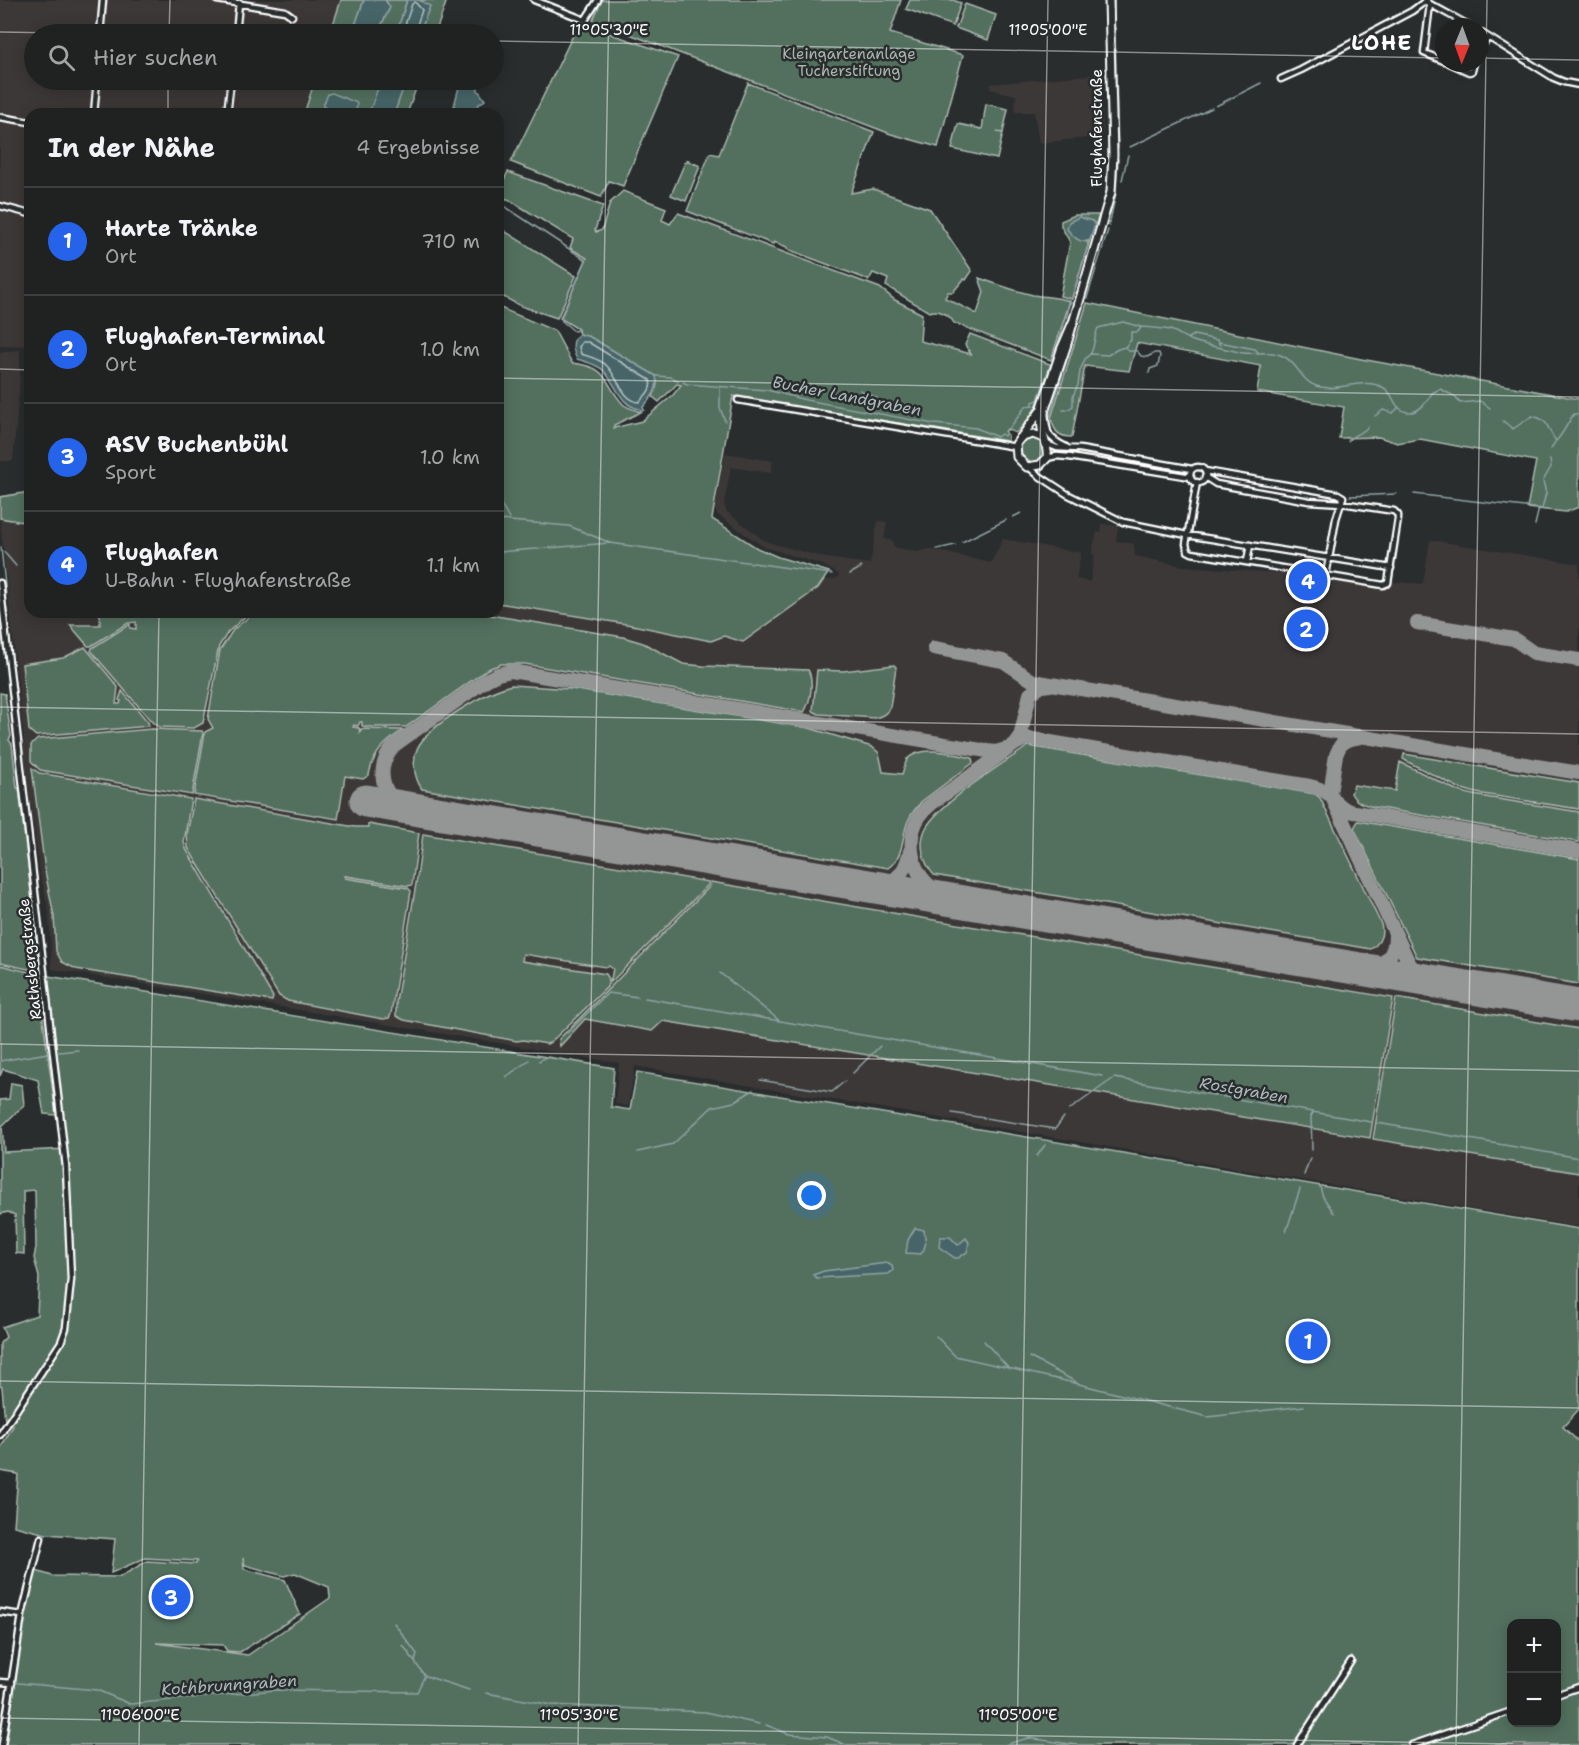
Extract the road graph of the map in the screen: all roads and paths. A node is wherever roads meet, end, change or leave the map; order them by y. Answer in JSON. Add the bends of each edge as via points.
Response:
{"nodes":[{"id":1,"x":103,"y":0,"type":"edge"},
{"id":2,"x":217,"y":0,"type":"edge"},
{"id":3,"x":534,"y":0,"type":"edge"},
{"id":4,"x":598,"y":0,"type":"edge"},
{"id":5,"x":1109,"y":0,"type":"edge"},
{"id":6,"x":1428,"y":2,"type":"edge"},
{"id":7,"x":239,"y":3,"type":"junction"},
{"id":8,"x":292,"y":16,"type":"dead end"},
{"id":9,"x":1456,"y":18,"type":"edge"},
{"id":10,"x":101,"y":24,"type":"edge"},
{"id":11,"x":237,"y":24,"type":"edge"},
{"id":12,"x":1489,"y":38,"type":"edge"},
{"id":13,"x":1435,"y":57,"type":"edge"},
{"id":14,"x":1281,"y":79,"type":"dead end"},
{"id":15,"x":1579,"y":85,"type":"edge"},
{"id":16,"x":96,"y":90,"type":"edge"},
{"id":17,"x":230,"y":90,"type":"edge"},
{"id":18,"x":95,"y":108,"type":"edge"},
{"id":19,"x":228,"y":108,"type":"edge"},
{"id":20,"x":0,"y":117,"type":"edge"},
{"id":21,"x":24,"y":121,"type":"edge"},
{"id":22,"x":0,"y":206,"type":"edge"},
{"id":23,"x":24,"y":212,"type":"edge"},
{"id":24,"x":1073,"y":322,"type":"junction"},
{"id":25,"x":738,"y":400,"type":"dead end"},
{"id":26,"x":1045,"y":407,"type":"junction"},
{"id":27,"x":1020,"y":438,"type":"junction"},
{"id":28,"x":1045,"y":441,"type":"junction"},
{"id":29,"x":1016,"y":447,"type":"junction"},
{"id":30,"x":1068,"y":449,"type":"junction"},
{"id":31,"x":1047,"y":458,"type":"junction"},
{"id":32,"x":1030,"y":468,"type":"junction"},
{"id":33,"x":1192,"y":469,"type":"junction"},
{"id":34,"x":1205,"y":474,"type":"junction"},
{"id":35,"x":1191,"y":477,"type":"junction"},
{"id":36,"x":1197,"y":482,"type":"junction"},
{"id":37,"x":1342,"y":503,"type":"junction"},
{"id":38,"x":1187,"y":535,"type":"junction"},
{"id":39,"x":1250,"y":545,"type":"junction"},
{"id":40,"x":1329,"y":558,"type":"junction"},
{"id":41,"x":1247,"y":562,"type":"junction"},
{"id":42,"x":1391,"y":568,"type":"junction"},
{"id":43,"x":1326,"y":575,"type":"junction"},
{"id":44,"x":0,"y":583,"type":"edge"},
{"id":45,"x":3,"y":1425,"type":"edge"},
{"id":46,"x":0,"y":1435,"type":"edge"},
{"id":47,"x":41,"y":1538,"type":"dead end"},
{"id":48,"x":0,"y":1612,"type":"edge"},
{"id":49,"x":22,"y":1615,"type":"junction"},
{"id":50,"x":1351,"y":1661,"type":"dead end"},
{"id":51,"x":0,"y":1682,"type":"edge"},
{"id":52,"x":12,"y":1683,"type":"junction"},
{"id":53,"x":1579,"y":1688,"type":"edge"},
{"id":54,"x":1561,"y":1694,"type":"edge"},
{"id":55,"x":1507,"y":1713,"type":"edge"},
{"id":56,"x":2,"y":1745,"type":"edge"},
{"id":57,"x":1297,"y":1745,"type":"edge"},
{"id":58,"x":1412,"y":1745,"type":"edge"}],
"edges":[{"from":1,"to":10,"type":"street"},
{"from":2,"to":7,"type":"street"},
{"from":3,"to":4,"type":"street","via":[[585,20]]},
{"from":5,"to":24,"type":"main road","name":"Flughafenstraße","via":[[1113,183]]},
{"from":6,"to":9,"type":"street"},
{"from":6,"to":13,"type":"street","via":[[1424,53]]},
{"from":6,"to":14,"type":"street"},
{"from":7,"to":8,"type":"street","via":[[285,10]]},
{"from":7,"to":11,"type":"street"},
{"from":12,"to":15,"type":"street","via":[[1554,78]]},
{"from":16,"to":18,"type":"street"},
{"from":17,"to":19,"type":"street"},
{"from":20,"to":21,"type":"street"},
{"from":22,"to":23,"type":"street"},
{"from":24,"to":26,"type":"main road","name":"Flughafenstraße"},
{"from":24,"to":27,"type":"main road","name":"Flughafenstraße","via":[[1039,413]]},
{"from":25,"to":29,"type":"street"},
{"from":26,"to":28,"type":"main road","name":"Flughafenstraße","via":[[1041,425]]},
{"from":26,"to":30,"type":"street","name":"Flughafenstraße","via":[[1048,434]]},
{"from":27,"to":28,"type":"main road","via":[[1033,434]]},
{"from":27,"to":29,"type":"main road","name":"Flughafenstraße"},
{"from":28,"to":30,"type":"street"},
{"from":28,"to":31,"type":"main road","name":"Flughafenstraße"},
{"from":29,"to":32,"type":"main road","via":[[1018,460]]},
{"from":30,"to":33,"type":"street"},
{"from":31,"to":32,"type":"main road"},
{"from":31,"to":35,"type":"street","via":[[1069,457]]},
{"from":32,"to":38,"type":"street","via":[[1066,494],[1123,522]]},
{"from":33,"to":34,"type":"street","via":[[1200,467]]},
{"from":33,"to":35,"type":"street"},
{"from":34,"to":36,"type":"street","via":[[1203,481]]},
{"from":34,"to":37,"type":"street","via":[[1216,484]]},
{"from":34,"to":37,"type":"street","via":[[1338,494]]},
{"from":35,"to":36,"type":"street"},
{"from":36,"to":38,"type":"street"},
{"from":37,"to":40,"type":"street"},
{"from":37,"to":42,"type":"street","via":[[1389,510],[1398,515]]},
{"from":38,"to":39,"type":"street"},
{"from":38,"to":41,"type":"street","via":[[1186,546],[1192,553]]},
{"from":39,"to":40,"type":"street"},
{"from":39,"to":41,"type":"street"},
{"from":40,"to":42,"type":"street"},
{"from":40,"to":43,"type":"street"},
{"from":41,"to":43,"type":"street"},
{"from":42,"to":43,"type":"street","via":[[1389,580],[1383,585]]},
{"from":44,"to":45,"type":"street","name":"Rathsbergstraße","via":[[71,1240],[70,1297],[61,1342]]},
{"from":45,"to":46,"type":"street","name":"Rathsbergstraße"},
{"from":47,"to":49,"type":"street"},
{"from":48,"to":49,"type":"street"},
{"from":49,"to":52,"type":"street"},
{"from":50,"to":57,"type":"street"},
{"from":51,"to":52,"type":"street"},
{"from":52,"to":56,"type":"street"},
{"from":53,"to":54,"type":"street"},
{"from":55,"to":58,"type":"street"}]}
